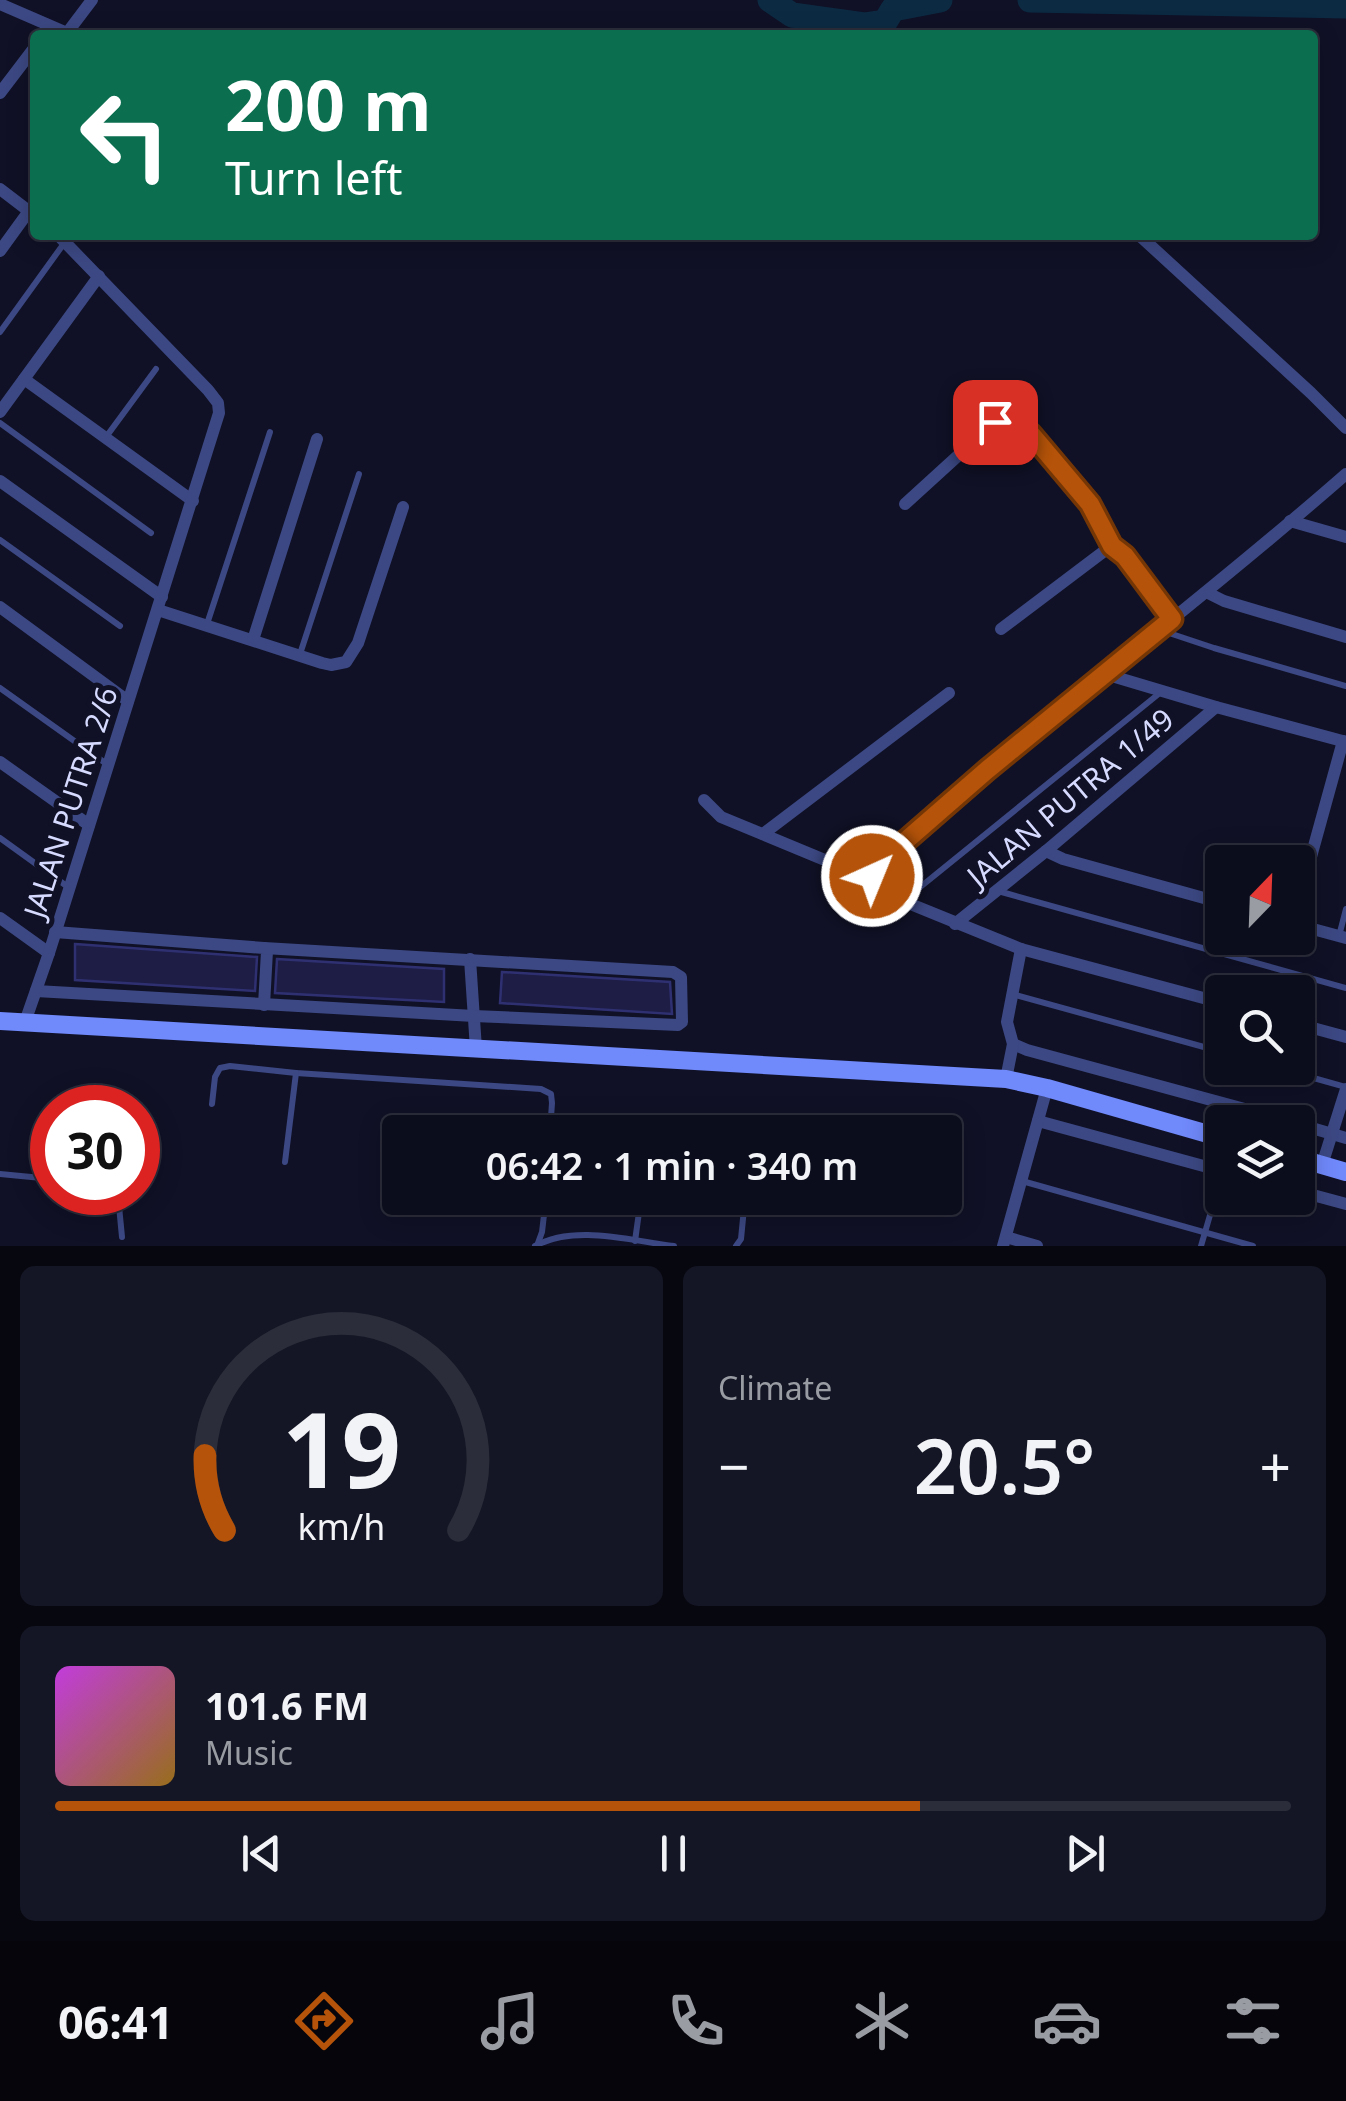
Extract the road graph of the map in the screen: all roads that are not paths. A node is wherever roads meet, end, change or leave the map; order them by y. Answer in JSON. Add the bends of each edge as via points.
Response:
{"nodes":[{"id":1,"x":92,"y":0,"type":"edge"},
{"id":2,"x":1,"y":4,"type":"edge"},
{"id":3,"x":48,"y":30,"type":"edge"},
{"id":4,"x":69,"y":30,"type":"edge"},
{"id":5,"x":30,"y":54,"type":"edge"},
{"id":6,"x":0,"y":93,"type":"edge"},
{"id":7,"x":0,"y":189,"type":"edge"},
{"id":8,"x":30,"y":212,"type":"edge"},
{"id":9,"x":30,"y":215,"type":"edge"},
{"id":10,"x":61,"y":240,"type":"edge"},
{"id":11,"x":64,"y":240,"type":"edge"},
{"id":12,"x":1144,"y":240,"type":"edge"},
{"id":13,"x":0,"y":252,"type":"edge"},
{"id":14,"x":100,"y":276,"type":"junction"},
{"id":15,"x":0,"y":332,"type":"edge"},
{"id":16,"x":156,"y":369,"type":"dead end"},
{"id":17,"x":24,"y":379,"type":"junction"},
{"id":18,"x":0,"y":412,"type":"edge"},
{"id":19,"x":0,"y":423,"type":"edge"},
{"id":20,"x":1346,"y":428,"type":"edge"},
{"id":21,"x":270,"y":432,"type":"dead end"},
{"id":22,"x":105,"y":438,"type":"junction"},
{"id":23,"x":317,"y":439,"type":"dead end"},
{"id":24,"x":359,"y":474,"type":"dead end"},
{"id":25,"x":1346,"y":474,"type":"edge"},
{"id":26,"x":0,"y":481,"type":"edge"},
{"id":27,"x":1330,"y":488,"type":"junction"},
{"id":28,"x":1346,"y":493,"type":"edge"},
{"id":29,"x":192,"y":501,"type":"junction"},
{"id":30,"x":905,"y":504,"type":"dead end"},
{"id":31,"x":402,"y":508,"type":"dead end"},
{"id":32,"x":1290,"y":521,"type":"junction"},
{"id":33,"x":151,"y":532,"type":"dead end"},
{"id":34,"x":1346,"y":536,"type":"edge"},
{"id":35,"x":0,"y":540,"type":"edge"},
{"id":36,"x":1112,"y":546,"type":"junction"},
{"id":37,"x":1208,"y":593,"type":"junction"},
{"id":38,"x":160,"y":603,"type":"junction"},
{"id":39,"x":0,"y":607,"type":"edge"},
{"id":40,"x":1172,"y":619,"type":"junction"},
{"id":41,"x":207,"y":625,"type":"junction"},
{"id":42,"x":120,"y":626,"type":"dead end"},
{"id":43,"x":1002,"y":630,"type":"dead end"},
{"id":44,"x":1158,"y":630,"type":"junction"},
{"id":45,"x":1346,"y":637,"type":"edge"},
{"id":46,"x":253,"y":640,"type":"junction"},
{"id":47,"x":300,"y":656,"type":"junction"},
{"id":48,"x":1105,"y":674,"type":"junction"},
{"id":49,"x":1346,"y":686,"type":"edge"},
{"id":50,"x":0,"y":688,"type":"edge"},
{"id":51,"x":1162,"y":692,"type":"junction"},
{"id":52,"x":949,"y":693,"type":"dead end"},
{"id":53,"x":128,"y":701,"type":"junction"},
{"id":54,"x":1216,"y":707,"type":"junction"},
{"id":55,"x":1344,"y":742,"type":"edge"},
{"id":56,"x":0,"y":762,"type":"edge"},
{"id":57,"x":108,"y":765,"type":"junction"},
{"id":58,"x":704,"y":800,"type":"dead end"},
{"id":59,"x":88,"y":825,"type":"junction"},
{"id":60,"x":764,"y":834,"type":"junction"},
{"id":61,"x":0,"y":838,"type":"edge"},
{"id":62,"x":1315,"y":845,"type":"edge"},
{"id":63,"x":1046,"y":851,"type":"junction"},
{"id":64,"x":873,"y":880,"type":"junction"},
{"id":65,"x":69,"y":888,"type":"junction"},
{"id":66,"x":997,"y":890,"type":"junction"},
{"id":67,"x":1205,"y":898,"type":"edge"},
{"id":68,"x":902,"y":902,"type":"junction"},
{"id":69,"x":1346,"y":909,"type":"edge"},
{"id":70,"x":0,"y":918,"type":"edge"},
{"id":71,"x":955,"y":924,"type":"junction"},
{"id":72,"x":1315,"y":930,"type":"edge"},
{"id":73,"x":55,"y":932,"type":"junction"},
{"id":74,"x":1342,"y":937,"type":"edge"},
{"id":75,"x":264,"y":948,"type":"junction"},
{"id":76,"x":1021,"y":949,"type":"junction"},
{"id":77,"x":49,"y":954,"type":"junction"},
{"id":78,"x":470,"y":959,"type":"junction"},
{"id":79,"x":1346,"y":988,"type":"edge"},
{"id":80,"x":36,"y":991,"type":"junction"},
{"id":81,"x":1011,"y":994,"type":"junction"},
{"id":82,"x":1205,"y":998,"type":"edge"},
{"id":83,"x":264,"y":1005,"type":"junction"},
{"id":84,"x":474,"y":1016,"type":"junction"},
{"id":85,"x":0,"y":1021,"type":"edge"},
{"id":86,"x":25,"y":1022,"type":"junction"},
{"id":87,"x":1315,"y":1029,"type":"edge"},
{"id":88,"x":1346,"y":1037,"type":"edge"},
{"id":89,"x":1013,"y":1044,"type":"junction"},
{"id":90,"x":1205,"y":1047,"type":"edge"},
{"id":91,"x":476,"y":1048,"type":"junction"},
{"id":92,"x":296,"y":1073,"type":"junction"},
{"id":93,"x":1006,"y":1079,"type":"junction"},
{"id":94,"x":1315,"y":1079,"type":"edge"},
{"id":95,"x":1047,"y":1088,"type":"junction"},
{"id":96,"x":1346,"y":1088,"type":"edge"},
{"id":97,"x":212,"y":1104,"type":"dead end"},
{"id":98,"x":1229,"y":1105,"type":"edge"},
{"id":99,"x":551,"y":1115,"type":"edge"},
{"id":100,"x":1038,"y":1121,"type":"junction"},
{"id":101,"x":1315,"y":1129,"type":"edge"},
{"id":102,"x":1205,"y":1133,"type":"edge"},
{"id":103,"x":1339,"y":1136,"type":"edge"},
{"id":104,"x":285,"y":1162,"type":"dead end"},
{"id":105,"x":1315,"y":1164,"type":"edge"},
{"id":106,"x":1322,"y":1166,"type":"junction"},
{"id":107,"x":1205,"y":1168,"type":"edge"},
{"id":108,"x":1346,"y":1172,"type":"edge"},
{"id":109,"x":0,"y":1174,"type":"edge"},
{"id":110,"x":30,"y":1177,"type":"edge"},
{"id":111,"x":1021,"y":1180,"type":"junction"},
{"id":112,"x":1315,"y":1196,"type":"edge"},
{"id":113,"x":1346,"y":1204,"type":"edge"},
{"id":114,"x":119,"y":1215,"type":"edge"},
{"id":115,"x":544,"y":1215,"type":"edge"},
{"id":116,"x":638,"y":1215,"type":"edge"},
{"id":117,"x":742,"y":1215,"type":"edge"},
{"id":118,"x":1210,"y":1215,"type":"edge"},
{"id":119,"x":1205,"y":1232,"type":"junction"},
{"id":120,"x":122,"y":1238,"type":"dead end"},
{"id":121,"x":635,"y":1241,"type":"junction"},
{"id":122,"x":1005,"y":1242,"type":"edge"},
{"id":123,"x":537,"y":1245,"type":"edge"},
{"id":124,"x":674,"y":1246,"type":"edge"},
{"id":125,"x":736,"y":1246,"type":"edge"},
{"id":126,"x":1037,"y":1246,"type":"edge"},
{"id":127,"x":1201,"y":1246,"type":"edge"},
{"id":128,"x":1253,"y":1246,"type":"edge"}],
"edges":[{"from":1,"to":4,"type":"street"},
{"from":2,"to":3,"type":"street"},
{"from":5,"to":6,"type":"street"},
{"from":7,"to":8,"type":"street"},
{"from":9,"to":13,"type":"street"},
{"from":10,"to":15,"type":"lane"},
{"from":11,"to":14,"type":"street"},
{"from":12,"to":20,"type":"street"},
{"from":14,"to":17,"type":"street"},
{"from":14,"to":29,"type":"street","name":"JALAN PUTRA 2/6","via":[[218,403]]},
{"from":16,"to":22,"type":"lane"},
{"from":17,"to":18,"type":"street"},
{"from":17,"to":22,"type":"street"},
{"from":19,"to":33,"type":"lane"},
{"from":21,"to":41,"type":"lane"},
{"from":22,"to":29,"type":"street"},
{"from":23,"to":46,"type":"street"},
{"from":24,"to":47,"type":"lane"},
{"from":25,"to":27,"type":"street"},
{"from":26,"to":38,"type":"street"},
{"from":27,"to":28,"type":"lane"},
{"from":27,"to":32,"type":"street"},
{"from":29,"to":38,"type":"street","name":"JALAN PUTRA 2/6"},
{"from":30,"to":36,"type":"street","via":[[995,422],[1014,422],[1090,504]]},
{"from":31,"to":47,"type":"street","via":[[350,658],[331,665]]},
{"from":32,"to":34,"type":"street"},
{"from":32,"to":37,"type":"street"},
{"from":35,"to":42,"type":"lane"},
{"from":36,"to":40,"type":"street"},
{"from":36,"to":43,"type":"street"},
{"from":37,"to":40,"type":"street"},
{"from":37,"to":45,"type":"street"},
{"from":38,"to":41,"type":"street"},
{"from":38,"to":53,"type":"street","name":"JALAN PUTRA 2/6"},
{"from":39,"to":53,"type":"street"},
{"from":40,"to":44,"type":"street"},
{"from":41,"to":46,"type":"street"},
{"from":44,"to":48,"type":"street"},
{"from":44,"to":49,"type":"lane"},
{"from":46,"to":47,"type":"street"},
{"from":48,"to":51,"type":"street"},
{"from":48,"to":64,"type":"street","via":[[879,864]]},
{"from":50,"to":57,"type":"lane"},
{"from":51,"to":54,"type":"street"},
{"from":51,"to":68,"type":"lane"},
{"from":52,"to":60,"type":"street"},
{"from":53,"to":57,"type":"street","name":"JALAN PUTRA 2/6"},
{"from":54,"to":55,"type":"street"},
{"from":54,"to":63,"type":"street","name":"JALAN PUTRA 1/49"},
{"from":55,"to":62,"type":"street"},
{"from":56,"to":59,"type":"street"},
{"from":57,"to":59,"type":"street","name":"JALAN PUTRA 2/6"},
{"from":58,"to":60,"type":"street","via":[[721,817]]},
{"from":59,"to":65,"type":"street","name":"JALAN PUTRA 2/6"},
{"from":60,"to":64,"type":"street"},
{"from":61,"to":65,"type":"lane"},
{"from":63,"to":66,"type":"street","name":"JALAN PUTRA 1/49"},
{"from":63,"to":67,"type":"street"},
{"from":64,"to":68,"type":"street"},
{"from":65,"to":73,"type":"street","name":"JALAN PUTRA 2/6"},
{"from":66,"to":71,"type":"street","name":"JALAN PUTRA 1/49"},
{"from":66,"to":79,"type":"lane"},
{"from":68,"to":71,"type":"street"},
{"from":69,"to":74,"type":"lane"},
{"from":70,"to":77,"type":"street"},
{"from":71,"to":76,"type":"street"},
{"from":72,"to":74,"type":"street"},
{"from":73,"to":75,"type":"street"},
{"from":73,"to":77,"type":"street","name":"JALAN PUTRA 2/6"},
{"from":75,"to":78,"type":"street"},
{"from":75,"to":83,"type":"street"},
{"from":76,"to":81,"type":"street"},
{"from":76,"to":82,"type":"street"},
{"from":77,"to":80,"type":"street","name":"JALAN PUTRA 2/6"},
{"from":78,"to":84,"type":"street"},
{"from":78,"to":84,"type":"street","via":[[681,977],[678,1025]]},
{"from":80,"to":83,"type":"street"},
{"from":80,"to":86,"type":"street","name":"JALAN PUTRA 2/6"},
{"from":81,"to":89,"type":"street","via":[[1007,1022]]},
{"from":81,"to":90,"type":"lane"},
{"from":83,"to":84,"type":"street"},
{"from":84,"to":91,"type":"street"},
{"from":85,"to":86,"type":"street"},
{"from":86,"to":91,"type":"street"},
{"from":87,"to":88,"type":"street"},
{"from":89,"to":93,"type":"street"},
{"from":89,"to":98,"type":"street"},
{"from":91,"to":93,"type":"street"},
{"from":92,"to":97,"type":"lane","via":[[220,1068]]},
{"from":92,"to":99,"type":"lane","via":[[542,1089],[551,1094]]},
{"from":92,"to":104,"type":"lane"},
{"from":93,"to":95,"type":"street"},
{"from":94,"to":96,"type":"lane"},
{"from":95,"to":100,"type":"street"},
{"from":95,"to":102,"type":"street"},
{"from":96,"to":103,"type":"street"},
{"from":100,"to":107,"type":"street"},
{"from":100,"to":111,"type":"street"},
{"from":101,"to":103,"type":"street"},
{"from":103,"to":106,"type":"street"},
{"from":105,"to":106,"type":"street"},
{"from":106,"to":108,"type":"street"},
{"from":109,"to":110,"type":"lane"},
{"from":111,"to":119,"type":"lane"},
{"from":111,"to":122,"type":"street"},
{"from":112,"to":113,"type":"street"},
{"from":114,"to":120,"type":"lane"},
{"from":115,"to":123,"type":"lane"},
{"from":116,"to":121,"type":"lane"},
{"from":117,"to":125,"type":"lane"},
{"from":118,"to":119,"type":"lane"},
{"from":119,"to":127,"type":"lane"},
{"from":119,"to":128,"type":"lane"},
{"from":121,"to":123,"type":"lane","via":[[583,1234]]},
{"from":121,"to":124,"type":"lane"},
{"from":122,"to":126,"type":"street"}]}
